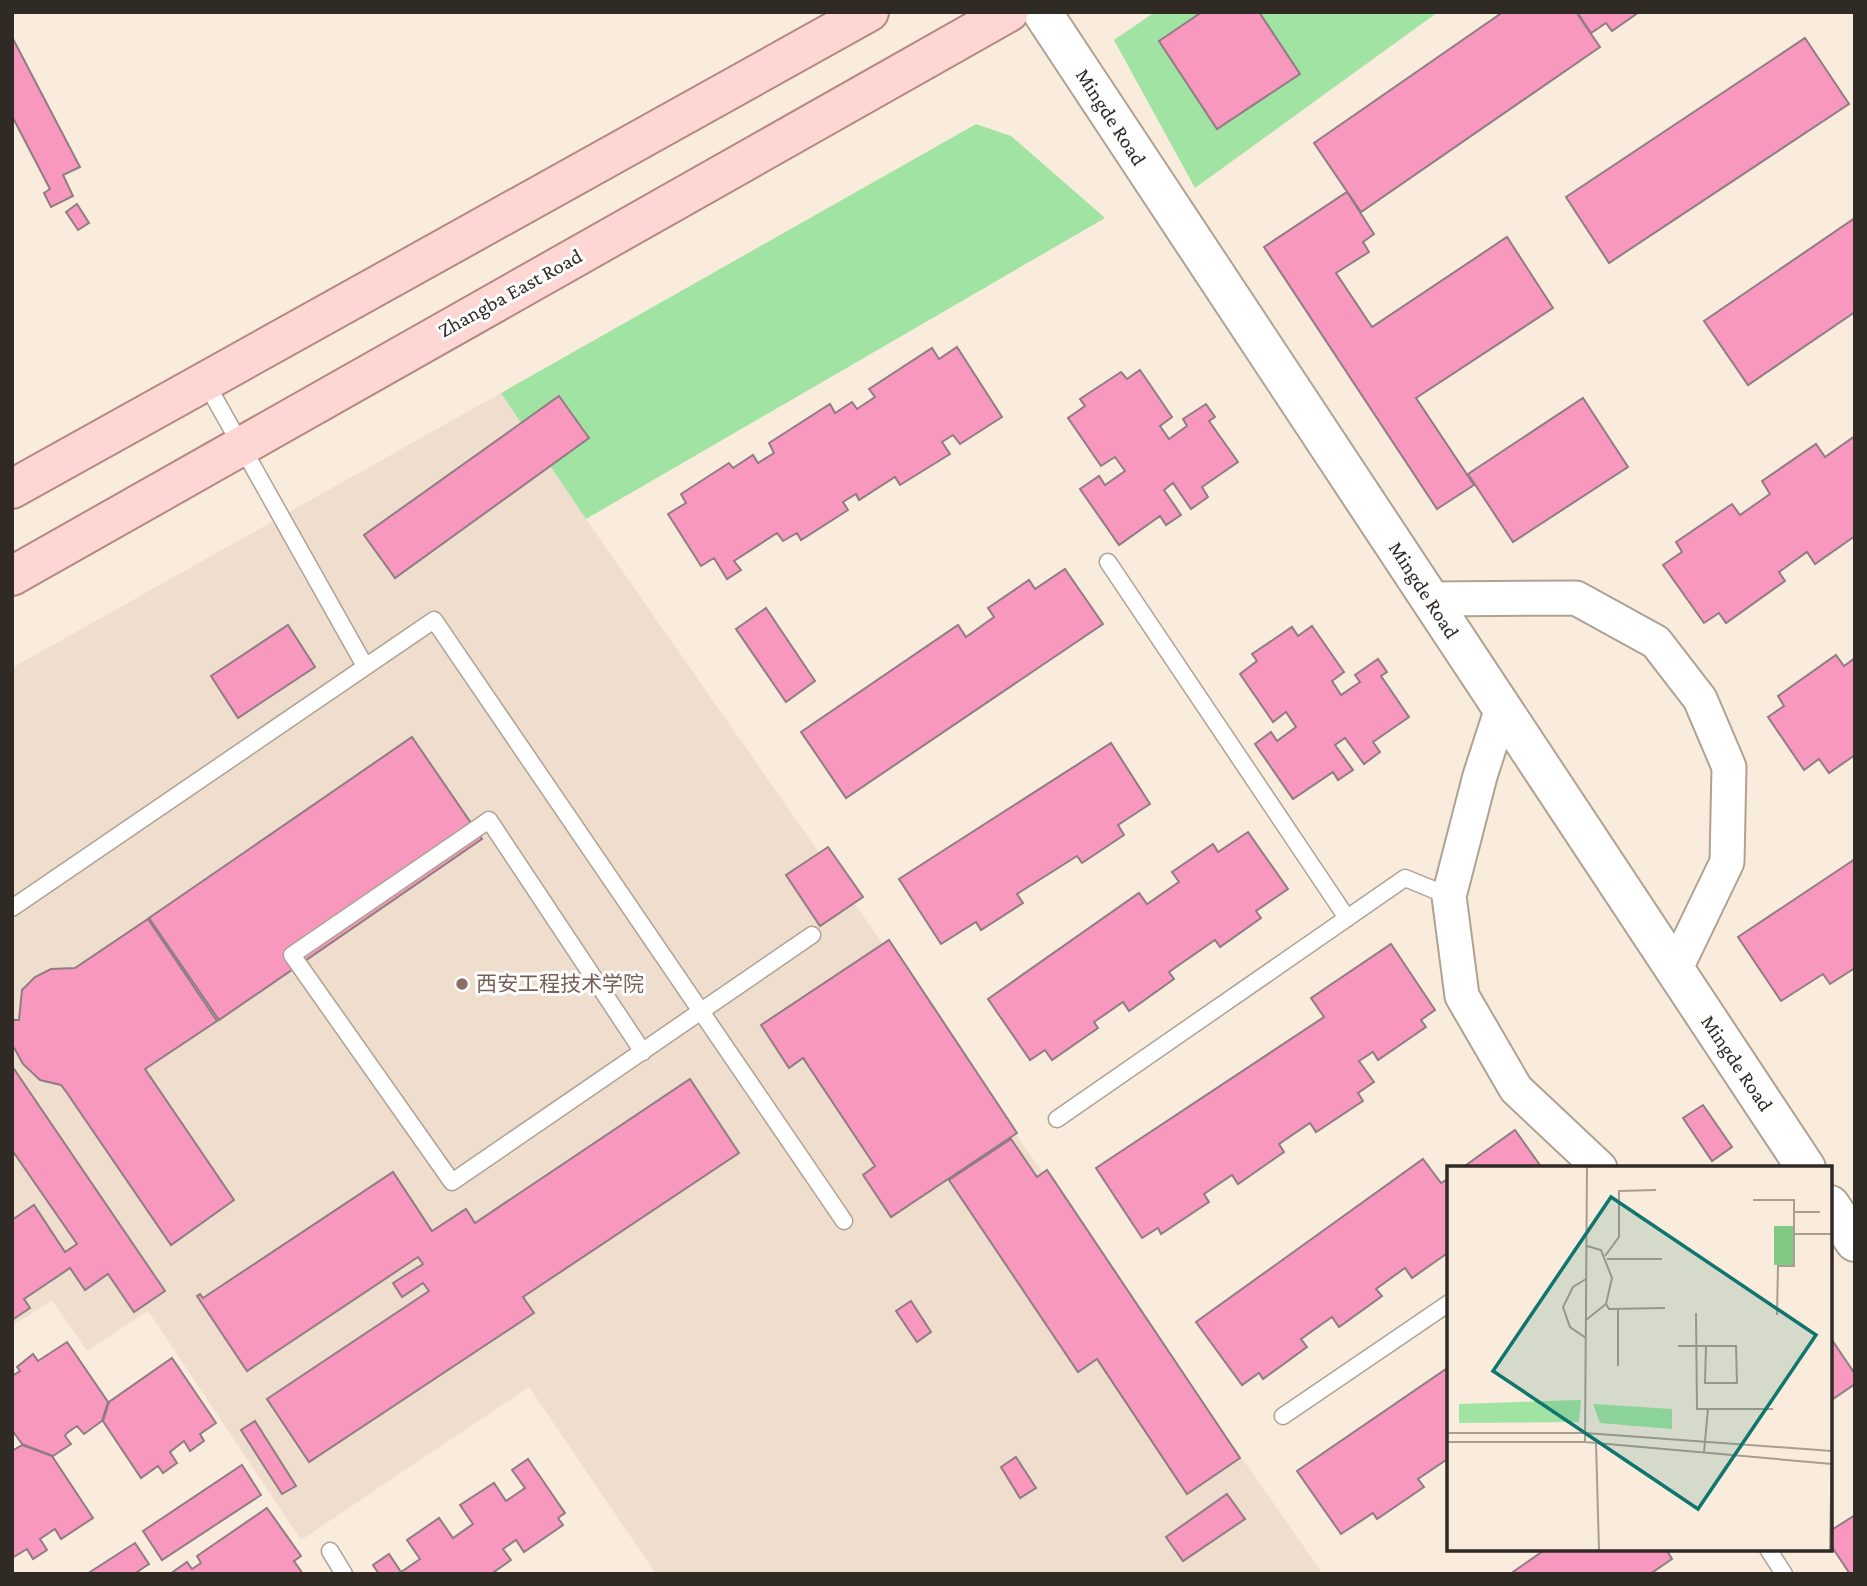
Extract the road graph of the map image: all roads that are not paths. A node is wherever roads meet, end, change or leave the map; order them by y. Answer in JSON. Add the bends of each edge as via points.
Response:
{"nodes":[{"id":1,"x":869,"y":12,"type":"edge"},
{"id":2,"x":1009,"y":12,"type":"edge"},
{"id":3,"x":1042,"y":12,"type":"edge"},
{"id":4,"x":206,"y":383,"type":"junction"},
{"id":5,"x":241,"y":444,"type":"junction"},
{"id":6,"x":12,"y":489,"type":"edge"},
{"id":7,"x":1108,"y":562,"type":"dead end"},
{"id":8,"x":12,"y":576,"type":"edge"},
{"id":9,"x":1430,"y":599,"type":"junction"},
{"id":10,"x":365,"y":666,"type":"junction"},
{"id":11,"x":1502,"y":708,"type":"junction"},
{"id":12,"x":1449,"y":896,"type":"junction"},
{"id":13,"x":12,"y":908,"type":"edge"},
{"id":14,"x":1347,"y":918,"type":"junction"},
{"id":15,"x":812,"y":936,"type":"dead end"},
{"id":16,"x":1675,"y":970,"type":"junction"},
{"id":17,"x":702,"y":1012,"type":"junction"},
{"id":18,"x":643,"y":1052,"type":"junction"},
{"id":19,"x":1057,"y":1119,"type":"dead end"},
{"id":20,"x":1598,"y":1166,"type":"edge"},
{"id":21,"x":1805,"y":1166,"type":"edge"},
{"id":22,"x":1832,"y":1208,"type":"edge"},
{"id":23,"x":844,"y":1221,"type":"dead end"},
{"id":24,"x":1855,"y":1242,"type":"edge"},
{"id":25,"x":1447,"y":1304,"type":"edge"},
{"id":26,"x":1283,"y":1416,"type":"dead end"},
{"id":27,"x":330,"y":1551,"type":"dead end"},
{"id":28,"x":1769,"y":1551,"type":"edge"},
{"id":29,"x":344,"y":1574,"type":"edge"},
{"id":30,"x":1784,"y":1574,"type":"edge"}],
"edges":[{"from":1,"to":4,"type":"main road"},
{"from":2,"to":5,"type":"main road","name":"Zhangba East Road"},
{"from":3,"to":9,"type":"street","name":"Mingde Road"},
{"from":4,"to":5,"type":"lane"},
{"from":4,"to":6,"type":"main road"},
{"from":5,"to":8,"type":"main road","name":"Zhangba East Road"},
{"from":5,"to":10,"type":"lane"},
{"from":7,"to":14,"type":"lane"},
{"from":9,"to":11,"type":"street","name":"Mingde Road"},
{"from":9,"to":16,"type":"street","via":[[1576,598],[1656,642],[1700,699],[1729,767],[1727,862]]},
{"from":10,"to":13,"type":"lane"},
{"from":10,"to":17,"type":"lane","via":[[434,620]]},
{"from":11,"to":12,"type":"street"},
{"from":11,"to":16,"type":"street","name":"Mingde Road"},
{"from":12,"to":14,"type":"lane","via":[[1405,878]]},
{"from":12,"to":20,"type":"street","via":[[1462,996],[1516,1089]]},
{"from":14,"to":19,"type":"lane"},
{"from":15,"to":17,"type":"lane"},
{"from":16,"to":21,"type":"street","name":"Mingde Road"},
{"from":17,"to":18,"type":"lane"},
{"from":17,"to":23,"type":"lane"},
{"from":18,"to":18,"type":"lane","via":[[452,1182],[292,955],[489,820]]},
{"from":22,"to":24,"type":"street"},
{"from":25,"to":26,"type":"lane"},
{"from":27,"to":29,"type":"lane"},
{"from":28,"to":30,"type":"lane"}]}
